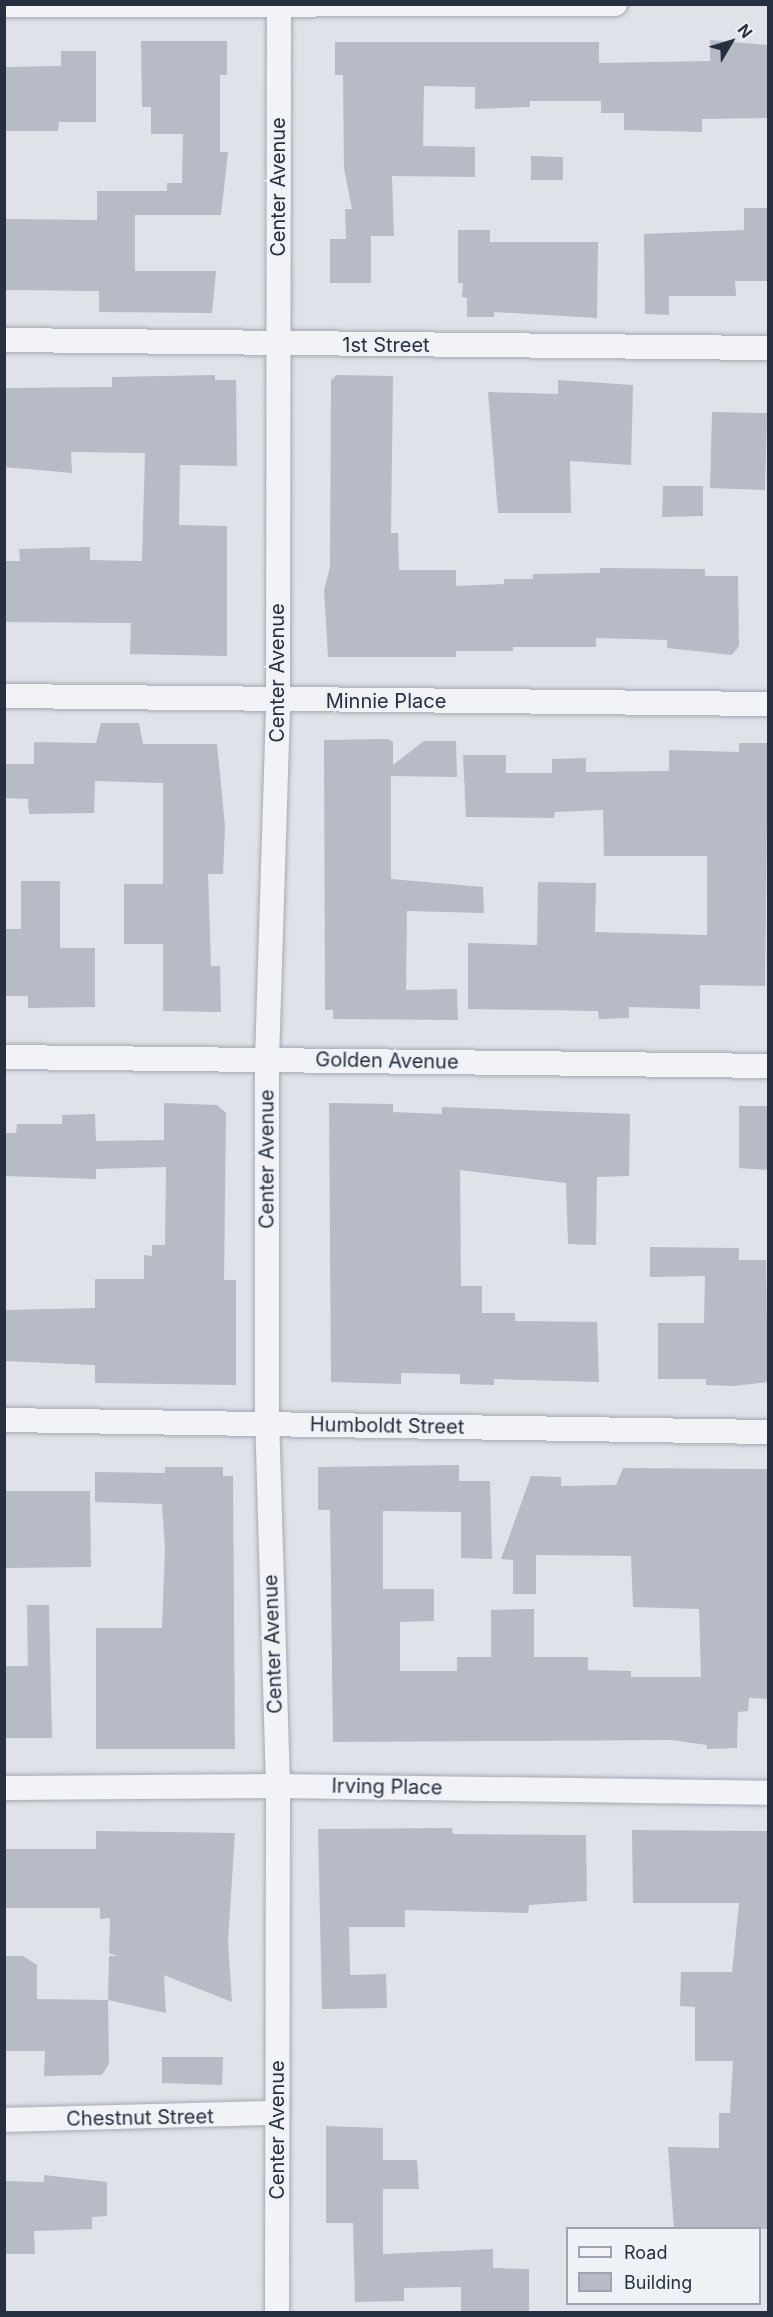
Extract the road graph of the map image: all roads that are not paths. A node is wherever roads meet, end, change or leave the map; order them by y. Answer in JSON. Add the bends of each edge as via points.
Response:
{"nodes":[{"id":1,"x":615,"y":4,"type":"edge"},
{"id":2,"x":4,"y":5,"type":"edge"},
{"id":3,"x":279,"y":5,"type":"edge"},
{"id":4,"x":4,"y":340,"type":"edge"},
{"id":5,"x":277,"y":344,"type":"junction"},
{"id":6,"x":768,"y":348,"type":"edge"},
{"id":7,"x":4,"y":696,"type":"edge"},
{"id":8,"x":278,"y":701,"type":"junction"},
{"id":9,"x":768,"y":704,"type":"edge"},
{"id":10,"x":4,"y":1057,"type":"edge"},
{"id":11,"x":267,"y":1059,"type":"junction"},
{"id":12,"x":768,"y":1066,"type":"edge"},
{"id":13,"x":4,"y":1420,"type":"edge"},
{"id":14,"x":267,"y":1424,"type":"junction"},
{"id":15,"x":768,"y":1432,"type":"edge"},
{"id":16,"x":278,"y":1786,"type":"junction"},
{"id":17,"x":4,"y":1788,"type":"edge"},
{"id":18,"x":768,"y":1793,"type":"edge"},
{"id":19,"x":276,"y":2112,"type":"junction"},
{"id":20,"x":4,"y":2120,"type":"edge"},
{"id":21,"x":277,"y":2313,"type":"edge"}],
"edges":[{"from":1,"to":3,"type":"street"},
{"from":2,"to":3,"type":"street"},
{"from":3,"to":5,"type":"street","name":"Center Avenue"},
{"from":4,"to":5,"type":"street","name":"1st Street"},
{"from":5,"to":6,"type":"street","name":"1st Street"},
{"from":5,"to":8,"type":"street","name":"Center Avenue"},
{"from":7,"to":8,"type":"street","name":"Minnie Place"},
{"from":8,"to":9,"type":"street","name":"Minnie Place"},
{"from":8,"to":11,"type":"street","name":"Center Avenue"},
{"from":10,"to":11,"type":"street","name":"Golden Avenue"},
{"from":11,"to":12,"type":"street","name":"Golden Avenue"},
{"from":11,"to":14,"type":"street","name":"Center Avenue"},
{"from":13,"to":14,"type":"street","name":"Humboldt Street"},
{"from":14,"to":15,"type":"street","name":"Humboldt Street"},
{"from":14,"to":16,"type":"street","name":"Center Avenue"},
{"from":16,"to":17,"type":"street","name":"Irving Place"},
{"from":16,"to":18,"type":"street","name":"Irving Place"},
{"from":16,"to":19,"type":"street","name":"Center Avenue"},
{"from":19,"to":20,"type":"street","name":"Chestnut Street"},
{"from":19,"to":21,"type":"street","name":"Center Avenue"}]}
